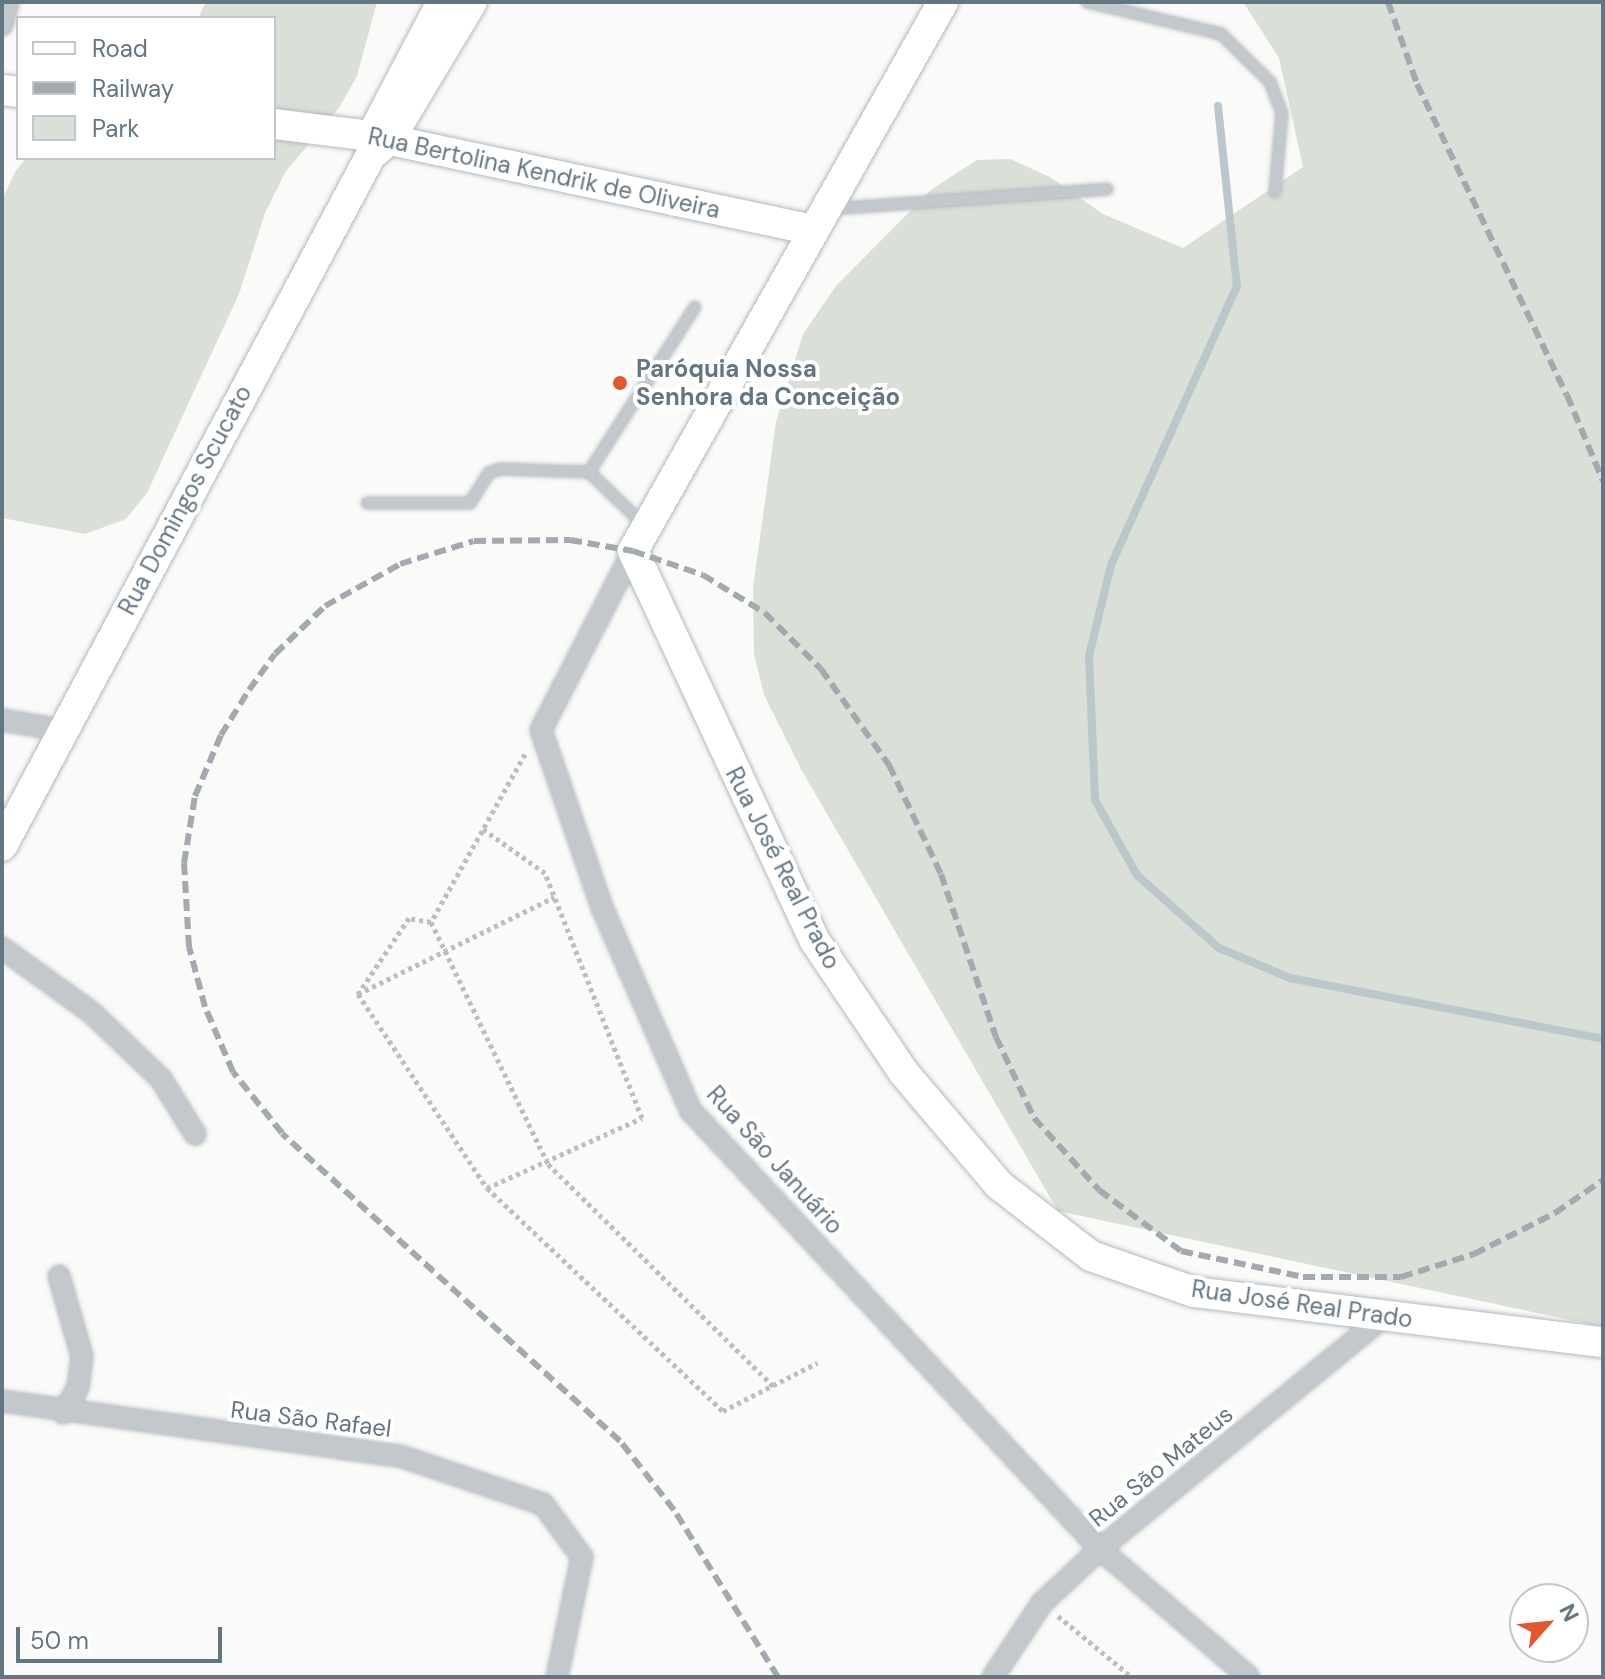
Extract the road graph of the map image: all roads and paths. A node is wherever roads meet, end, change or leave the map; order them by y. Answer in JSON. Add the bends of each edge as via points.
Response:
{"nodes":[{"id":1,"x":8,"y":2,"type":"edge"},
{"id":2,"x":442,"y":2,"type":"edge"},
{"id":3,"x":472,"y":2,"type":"edge"},
{"id":4,"x":943,"y":2,"type":"edge"},
{"id":5,"x":1087,"y":2,"type":"edge"},
{"id":6,"x":2,"y":25,"type":"edge"},
{"id":7,"x":276,"y":124,"type":"edge"},
{"id":8,"x":377,"y":144,"type":"junction"},
{"id":9,"x":1107,"y":189,"type":"dead end"},
{"id":10,"x":1275,"y":192,"type":"dead end"},
{"id":11,"x":819,"y":220,"type":"junction"},
{"id":12,"x":695,"y":307,"type":"dead end"},
{"id":13,"x":589,"y":472,"type":"junction"},
{"id":14,"x":367,"y":503,"type":"dead end"},
{"id":15,"x":639,"y":539,"type":"junction"},
{"id":16,"x":2,"y":720,"type":"edge"},
{"id":17,"x":61,"y":730,"type":"junction"},
{"id":18,"x":541,"y":730,"type":"junction"},
{"id":19,"x":483,"y":829,"type":"junction"},
{"id":20,"x":2,"y":846,"type":"edge"},
{"id":21,"x":554,"y":897,"type":"junction"},
{"id":22,"x":431,"y":922,"type":"junction"},
{"id":23,"x":2,"y":948,"type":"edge"},
{"id":24,"x":444,"y":952,"type":"junction"},
{"id":25,"x":358,"y":994,"type":"junction"},
{"id":26,"x":195,"y":1134,"type":"dead end"},
{"id":27,"x":548,"y":1164,"type":"junction"},
{"id":28,"x":487,"y":1188,"type":"junction"},
{"id":29,"x":59,"y":1276,"type":"dead end"},
{"id":30,"x":1385,"y":1316,"type":"junction"},
{"id":31,"x":1603,"y":1342,"type":"edge"},
{"id":32,"x":817,"y":1363,"type":"dead end"},
{"id":33,"x":774,"y":1387,"type":"junction"},
{"id":34,"x":3,"y":1406,"type":"edge"},
{"id":35,"x":63,"y":1413,"type":"junction"},
{"id":36,"x":1100,"y":1549,"type":"junction"},
{"id":37,"x":1042,"y":1603,"type":"junction"},
{"id":38,"x":557,"y":1677,"type":"edge"},
{"id":39,"x":993,"y":1677,"type":"edge"},
{"id":40,"x":1132,"y":1677,"type":"edge"},
{"id":41,"x":1249,"y":1677,"type":"edge"}],
"edges":[{"from":1,"to":6,"type":"street"},
{"from":2,"to":8,"type":"street","name":"Rua Domingos Scucato"},
{"from":3,"to":8,"type":"street","name":"Rua Domingos Scucato"},
{"from":4,"to":11,"type":"street"},
{"from":5,"to":10,"type":"lane","via":[[1221,34],[1270,82],[1282,113]]},
{"from":7,"to":8,"type":"street","name":"Rua Bertolina Kendrik de Oliveira"},
{"from":8,"to":11,"type":"street","name":"Rua Bertolina Kendrik de Oliveira"},
{"from":8,"to":17,"type":"street","name":"Rua Domingos Scucato"},
{"from":9,"to":11,"type":"lane"},
{"from":11,"to":15,"type":"street"},
{"from":12,"to":13,"type":"lane"},
{"from":13,"to":14,"type":"lane","via":[[500,469],[489,473],[470,503]]},
{"from":13,"to":15,"type":"lane"},
{"from":15,"to":18,"type":"street"},
{"from":15,"to":30,"type":"street","name":"Rua José Real Prado","via":[[815,941],[904,1073],[999,1185],[1091,1256],[1194,1292]]},
{"from":16,"to":17,"type":"street"},
{"from":17,"to":20,"type":"street","name":"Rua Domingos Scucato"},
{"from":18,"to":19,"type":"path"},
{"from":18,"to":36,"type":"street","name":"Rua São Januário","via":[[603,910],[691,1111]]},
{"from":19,"to":21,"type":"path","via":[[545,873]]},
{"from":19,"to":22,"type":"path"},
{"from":21,"to":24,"type":"path"},
{"from":21,"to":27,"type":"path","via":[[642,1118]]},
{"from":22,"to":24,"type":"path"},
{"from":22,"to":25,"type":"path","via":[[409,918]]},
{"from":23,"to":26,"type":"street","via":[[92,1013],[161,1079]]},
{"from":24,"to":25,"type":"path"},
{"from":24,"to":27,"type":"path"},
{"from":25,"to":28,"type":"path"},
{"from":27,"to":28,"type":"path"},
{"from":27,"to":33,"type":"path"},
{"from":28,"to":33,"type":"path","via":[[723,1411]]},
{"from":29,"to":35,"type":"street","via":[[82,1356],[78,1387]]},
{"from":30,"to":31,"type":"street","name":"Rua José Real Prado"},
{"from":30,"to":36,"type":"street","name":"Rua São Mateus"},
{"from":32,"to":33,"type":"path"},
{"from":34,"to":35,"type":"street","name":"Rua São Rafael"},
{"from":35,"to":38,"type":"street","name":"Rua São Rafael","via":[[400,1456],[543,1504],[582,1557]]},
{"from":36,"to":37,"type":"street","name":"Rua São Mateus"},
{"from":36,"to":41,"type":"street","name":"Rua São Januário"},
{"from":37,"to":39,"type":"street","name":"Rua São Mateus"},
{"from":37,"to":40,"type":"path"}]}
